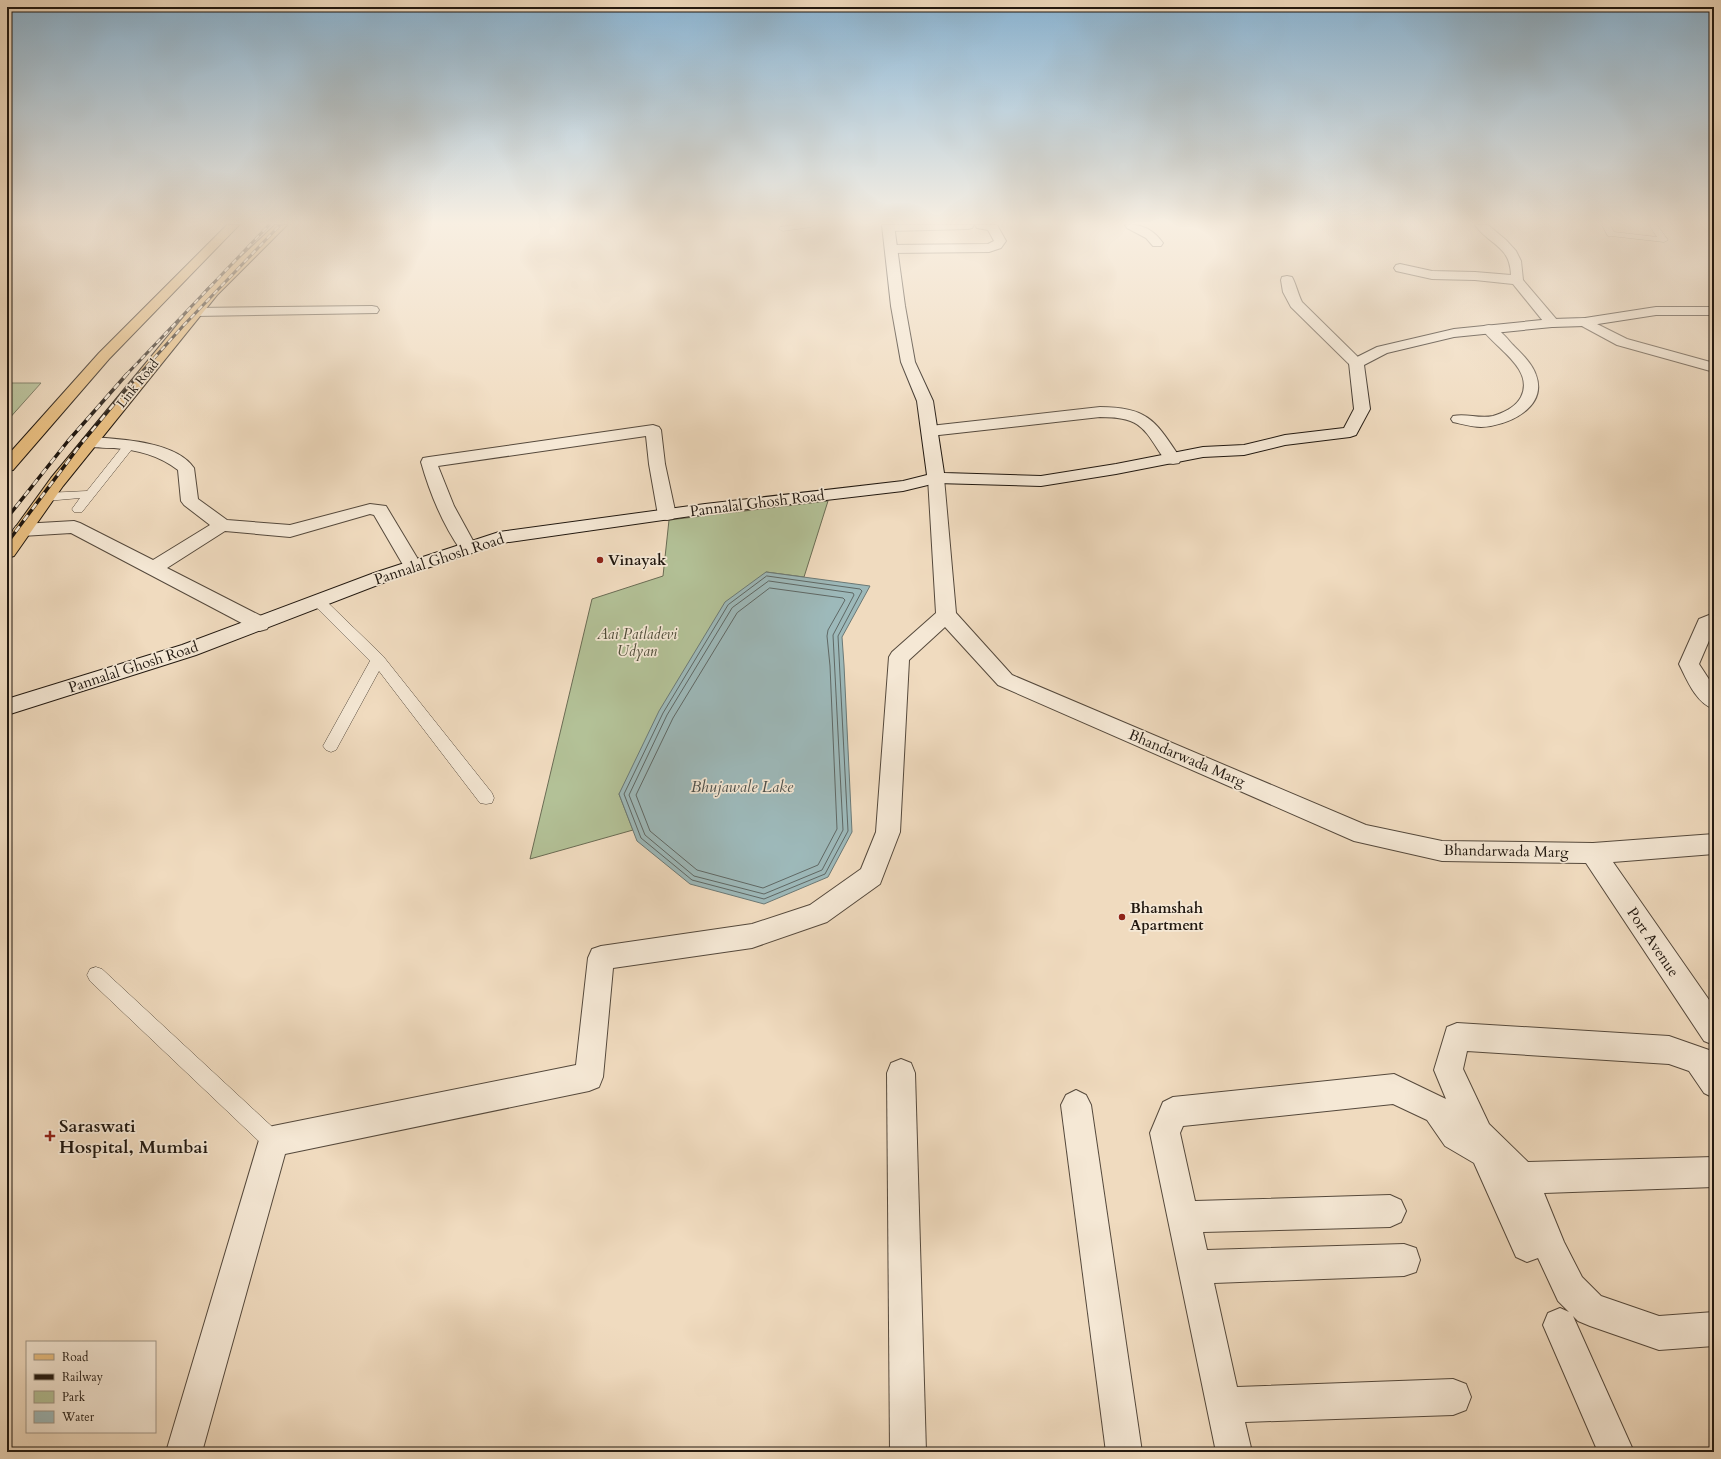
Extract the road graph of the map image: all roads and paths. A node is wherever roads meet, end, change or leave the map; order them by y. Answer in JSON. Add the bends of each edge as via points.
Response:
{"nodes":[{"id":1,"x":166,"y":293,"type":"edge"},
{"id":2,"x":211,"y":293,"type":"edge"},
{"id":3,"x":896,"y":293,"type":"edge"},
{"id":4,"x":1291,"y":293,"type":"edge"},
{"id":5,"x":1528,"y":293,"type":"edge"},
{"id":6,"x":372,"y":310,"type":"dead end"},
{"id":7,"x":1714,"y":311,"type":"edge"},
{"id":8,"x":195,"y":312,"type":"junction"},
{"id":9,"x":1585,"y":322,"type":"junction"},
{"id":10,"x":1552,"y":323,"type":"junction"},
{"id":11,"x":1489,"y":329,"type":"junction"},
{"id":12,"x":1356,"y":363,"type":"junction"},
{"id":13,"x":1714,"y":368,"type":"edge"},
{"id":14,"x":1459,"y":419,"type":"dead end"},
{"id":15,"x":930,"y":431,"type":"junction"},
{"id":16,"x":89,"y":442,"type":"junction"},
{"id":17,"x":130,"y":444,"type":"junction"},
{"id":18,"x":1173,"y":459,"type":"junction"},
{"id":19,"x":7,"y":466,"type":"edge"},
{"id":20,"x":936,"y":478,"type":"junction"},
{"id":21,"x":89,"y":494,"type":"junction"},
{"id":22,"x":46,"y":497,"type":"junction"},
{"id":23,"x":78,"y":509,"type":"dead end"},
{"id":24,"x":667,"y":515,"type":"junction"},
{"id":25,"x":222,"y":525,"type":"junction"},
{"id":26,"x":22,"y":530,"type":"junction"},
{"id":27,"x":468,"y":548,"type":"junction"},
{"id":28,"x":7,"y":552,"type":"edge"},
{"id":29,"x":413,"y":566,"type":"junction"},
{"id":30,"x":154,"y":568,"type":"junction"},
{"id":31,"x":318,"y":601,"type":"junction"},
{"id":32,"x":946,"y":616,"type":"junction"},
{"id":33,"x":1714,"y":620,"type":"edge"},
{"id":34,"x":260,"y":624,"type":"junction"},
{"id":35,"x":378,"y":660,"type":"junction"},
{"id":36,"x":1714,"y":701,"type":"edge"},
{"id":37,"x":7,"y":707,"type":"edge"},
{"id":38,"x":331,"y":746,"type":"dead end"},
{"id":39,"x":486,"y":798,"type":"dead end"},
{"id":40,"x":1714,"y":844,"type":"edge"},
{"id":41,"x":1593,"y":853,"type":"junction"},
{"id":42,"x":96,"y":975,"type":"dead end"},
{"id":43,"x":1714,"y":1031,"type":"edge"},
{"id":44,"x":901,"y":1073,"type":"dead end"},
{"id":45,"x":1714,"y":1083,"type":"edge"},
{"id":46,"x":1076,"y":1105,"type":"dead end"},
{"id":47,"x":273,"y":1141,"type":"junction"},
{"id":48,"x":1714,"y":1172,"type":"edge"},
{"id":49,"x":1522,"y":1178,"type":"junction"},
{"id":50,"x":1390,"y":1211,"type":"dead end"},
{"id":51,"x":1183,"y":1217,"type":"junction"},
{"id":52,"x":1527,"y":1246,"type":"dead end"},
{"id":53,"x":1404,"y":1260,"type":"dead end"},
{"id":54,"x":1194,"y":1267,"type":"junction"},
{"id":55,"x":1560,"y":1325,"type":"dead end"},
{"id":56,"x":1714,"y":1329,"type":"edge"},
{"id":57,"x":1453,"y":1397,"type":"dead end"},
{"id":58,"x":1224,"y":1405,"type":"junction"},
{"id":59,"x":184,"y":1452,"type":"edge"},
{"id":60,"x":908,"y":1452,"type":"edge"},
{"id":61,"x":1124,"y":1452,"type":"edge"},
{"id":62,"x":1234,"y":1452,"type":"edge"},
{"id":63,"x":1616,"y":1452,"type":"edge"}],
"edges":[{"from":1,"to":19,"type":"main road","via":[[104,356]]},
{"from":2,"to":8,"type":"main road","name":"Link Road"},
{"from":3,"to":15,"type":"street","via":[[908,362],[926,401]]},
{"from":4,"to":12,"type":"street","via":[[1296,304]]},
{"from":5,"to":10,"type":"street"},
{"from":6,"to":8,"type":"street"},
{"from":7,"to":9,"type":"street","via":[[1656,311]]},
{"from":8,"to":16,"type":"main road","name":"Link Road"},
{"from":9,"to":10,"type":"street"},
{"from":9,"to":13,"type":"street","via":[[1622,342]]},
{"from":10,"to":11,"type":"street"},
{"from":11,"to":12,"type":"street","via":[[1454,333],[1382,350]]},
{"from":11,"to":14,"type":"street","via":[[1516,357],[1529,376],[1530,392],[1524,406],[1507,418],[1482,422]]},
{"from":12,"to":18,"type":"street","name":"Pannalal Ghosh Road","via":[[1362,409],[1350,432],[1285,440],[1244,450],[1203,452]]},
{"from":15,"to":18,"type":"street","via":[[1100,412],[1121,413],[1138,418],[1147,424]]},
{"from":15,"to":20,"type":"street"},
{"from":16,"to":17,"type":"street"},
{"from":16,"to":22,"type":"main road","name":"Link Road"},
{"from":17,"to":21,"type":"lane"},
{"from":17,"to":25,"type":"street","via":[[165,453],[186,468],[190,502]]},
{"from":18,"to":20,"type":"street","name":"Pannalal Ghosh Road","via":[[1041,481]]},
{"from":20,"to":24,"type":"street","name":"Pannalal Ghosh Road","via":[[903,486]]},
{"from":20,"to":32,"type":"street"},
{"from":21,"to":22,"type":"lane"},
{"from":21,"to":23,"type":"lane"},
{"from":22,"to":26,"type":"main road","name":"Link Road"},
{"from":24,"to":27,"type":"street","name":"Pannalal Ghosh Road","via":[[499,538]]},
{"from":24,"to":27,"type":"street","via":[[653,430],[429,462],[446,509]]},
{"from":25,"to":29,"type":"street","via":[[290,532],[370,509],[380,510]]},
{"from":25,"to":30,"type":"street"},
{"from":26,"to":28,"type":"main road","name":"Link Road"},
{"from":26,"to":30,"type":"street","via":[[74,527]]},
{"from":27,"to":29,"type":"street","name":"Pannalal Ghosh Road"},
{"from":29,"to":31,"type":"street","name":"Pannalal Ghosh Road"},
{"from":30,"to":34,"type":"street"},
{"from":31,"to":34,"type":"street","name":"Pannalal Ghosh Road"},
{"from":31,"to":35,"type":"lane"},
{"from":32,"to":41,"type":"street","name":"Bhandarwada Marg","via":[[1005,680],[1363,834],[1442,852]]},
{"from":32,"to":47,"type":"street","via":[[900,656],[888,832],[871,876],[818,914],[752,936],[601,958],[589,1077]]},
{"from":33,"to":36,"type":"street","via":[[1706,624],[1689,664],[1704,690]]},
{"from":34,"to":37,"type":"street","name":"Pannalal Ghosh Road","via":[[189,650]]},
{"from":35,"to":38,"type":"lane"},
{"from":35,"to":39,"type":"lane"},
{"from":40,"to":41,"type":"street","name":"Bhandarwada Marg"},
{"from":41,"to":43,"type":"street","name":"Port Avenue"},
{"from":42,"to":47,"type":"lane"},
{"from":44,"to":60,"type":"street"},
{"from":45,"to":49,"type":"street","via":[[1699,1060],[1669,1050],[1457,1037],[1448,1070],[1478,1135]]},
{"from":46,"to":61,"type":"street"},
{"from":47,"to":59,"type":"street"},
{"from":48,"to":49,"type":"street"},
{"from":49,"to":56,"type":"street","via":[[1552,1253],[1570,1289],[1590,1309],[1659,1333]]},
{"from":50,"to":51,"type":"street"},
{"from":51,"to":52,"type":"street","via":[[1165,1133],[1173,1112],[1394,1089],[1437,1110],[1456,1135],[1485,1152]]},
{"from":51,"to":54,"type":"street"},
{"from":53,"to":54,"type":"street"},
{"from":54,"to":58,"type":"street"},
{"from":55,"to":63,"type":"street"},
{"from":57,"to":58,"type":"street"},
{"from":58,"to":62,"type":"street"}]}
